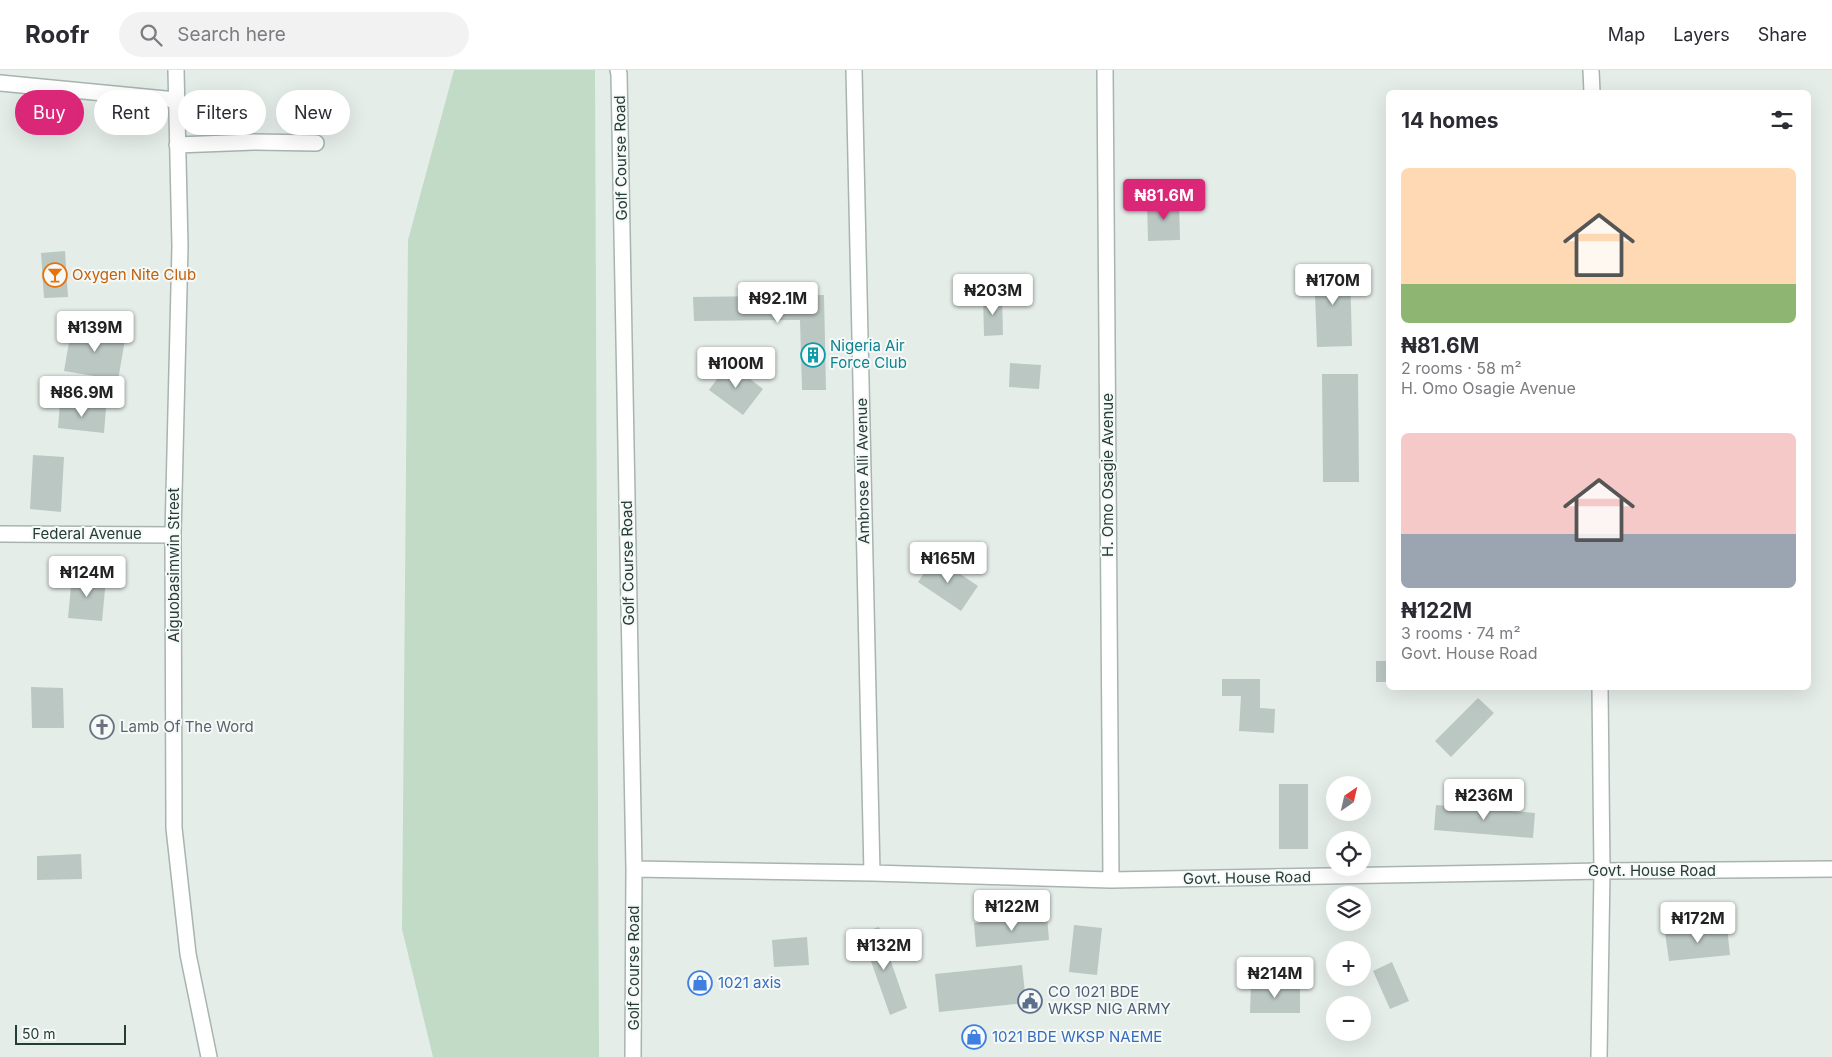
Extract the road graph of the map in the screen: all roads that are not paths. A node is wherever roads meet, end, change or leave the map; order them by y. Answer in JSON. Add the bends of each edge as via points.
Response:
{"nodes":[{"id":1,"x":176,"y":70,"type":"edge"},
{"id":2,"x":854,"y":70,"type":"edge"},
{"id":3,"x":1105,"y":70,"type":"edge"},
{"id":4,"x":1591,"y":70,"type":"edge"},
{"id":5,"x":620,"y":71,"type":"edge"},
{"id":6,"x":0,"y":84,"type":"edge"},
{"id":7,"x":1592,"y":90,"type":"edge"},
{"id":8,"x":176,"y":100,"type":"junction"},
{"id":9,"x":316,"y":143,"type":"dead end"},
{"id":10,"x":177,"y":145,"type":"junction"},
{"id":11,"x":0,"y":534,"type":"edge"},
{"id":12,"x":173,"y":534,"type":"junction"},
{"id":13,"x":1600,"y":690,"type":"edge"},
{"id":14,"x":634,"y":869,"type":"junction"},
{"id":15,"x":1832,"y":870,"type":"edge"},
{"id":16,"x":1602,"y":871,"type":"junction"},
{"id":17,"x":872,"y":873,"type":"junction"},
{"id":18,"x":1112,"y":880,"type":"junction"},
{"id":19,"x":209,"y":1057,"type":"edge"},
{"id":20,"x":633,"y":1057,"type":"edge"},
{"id":21,"x":1599,"y":1057,"type":"edge"}],
"edges":[{"from":1,"to":8,"type":"street","name":"Aiguobasimwin Street"},
{"from":2,"to":17,"type":"street","name":"Ambrose Alli Avenue"},
{"from":3,"to":18,"type":"street","name":"H. Omo Osagie Avenue"},
{"from":4,"to":7,"type":"street"},
{"from":5,"to":14,"type":"street","name":"Golf Course Road"},
{"from":6,"to":8,"type":"street"},
{"from":8,"to":10,"type":"street","name":"Aiguobasimwin Street"},
{"from":9,"to":10,"type":"street"},
{"from":10,"to":12,"type":"street","name":"Aiguobasimwin Street","via":[[180,246]]},
{"from":11,"to":12,"type":"street","name":"Federal Avenue"},
{"from":12,"to":19,"type":"street","name":"Aiguobasimwin Street","via":[[174,828],[188,954]]},
{"from":13,"to":16,"type":"street"},
{"from":14,"to":17,"type":"street","name":"Govt. House Road"},
{"from":14,"to":20,"type":"street","name":"Golf Course Road"},
{"from":15,"to":16,"type":"street","name":"Govt. House Road"},
{"from":16,"to":18,"type":"street","name":"Govt. House Road"},
{"from":16,"to":21,"type":"street"},
{"from":17,"to":18,"type":"street","name":"Govt. House Road"}]}
